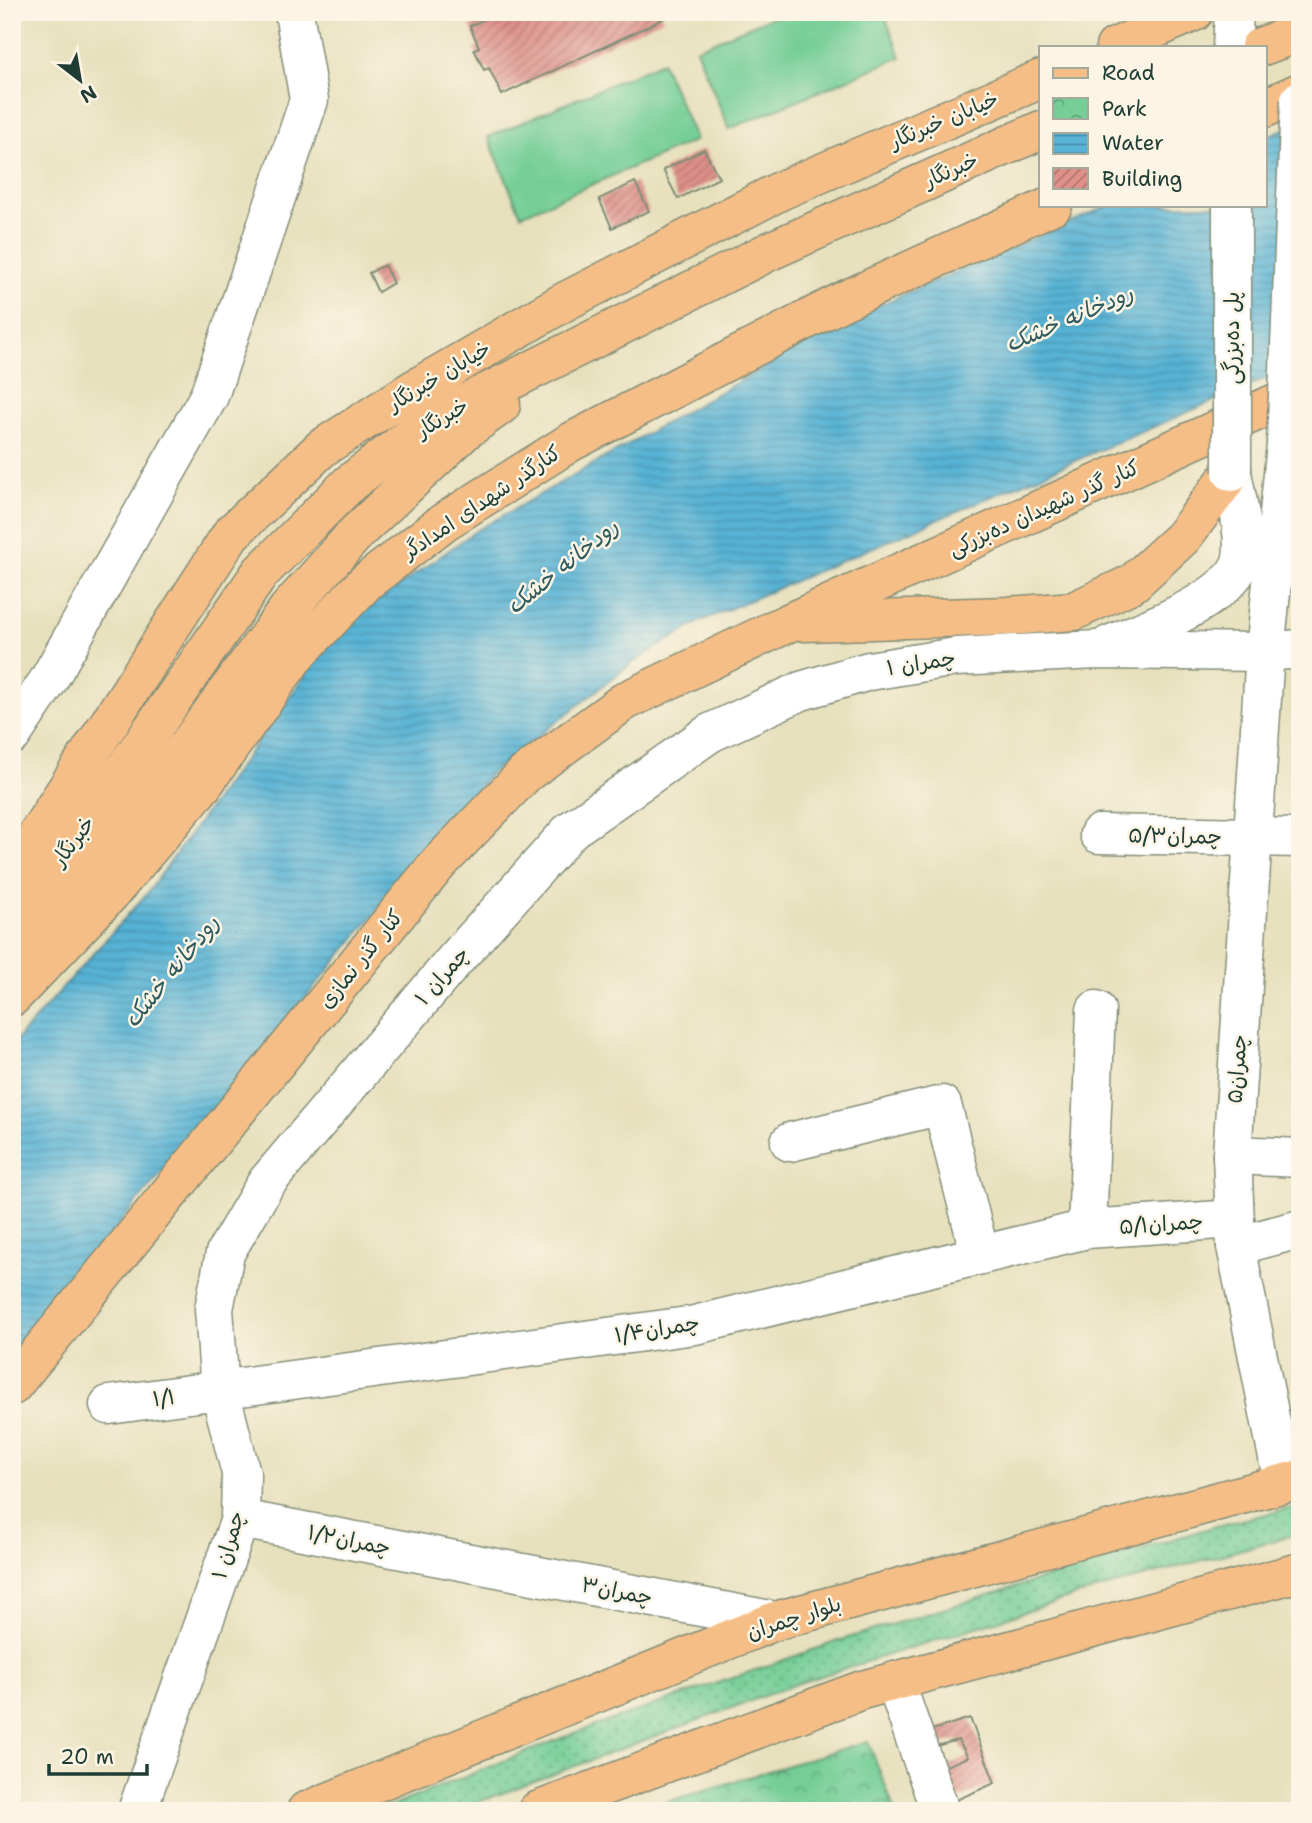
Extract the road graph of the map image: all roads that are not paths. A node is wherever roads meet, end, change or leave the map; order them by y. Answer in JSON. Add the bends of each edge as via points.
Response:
{"nodes":[{"id":1,"x":294,"y":12,"type":"edge"},
{"id":2,"x":1194,"y":12,"type":"edge"},
{"id":3,"x":1234,"y":12,"type":"edge"},
{"id":4,"x":1300,"y":32,"type":"edge"},
{"id":5,"x":1132,"y":33,"type":"edge"},
{"id":6,"x":1232,"y":46,"type":"edge"},
{"id":7,"x":1263,"y":46,"type":"edge"},
{"id":8,"x":1039,"y":80,"type":"edge"},
{"id":9,"x":1300,"y":92,"type":"edge"},
{"id":10,"x":1300,"y":100,"type":"edge"},
{"id":11,"x":1266,"y":108,"type":"edge"},
{"id":12,"x":1299,"y":111,"type":"edge"},
{"id":13,"x":1039,"y":131,"type":"edge"},
{"id":14,"x":1051,"y":206,"type":"edge"},
{"id":15,"x":1232,"y":206,"type":"edge"},
{"id":16,"x":601,"y":335,"type":"junction"},
{"id":17,"x":1300,"y":392,"type":"edge"},
{"id":18,"x":1293,"y":442,"type":"edge"},
{"id":19,"x":1232,"y":471,"type":"junction"},
{"id":20,"x":788,"y":623,"type":"junction"},
{"id":21,"x":1097,"y":650,"type":"junction"},
{"id":22,"x":1282,"y":651,"type":"edge"},
{"id":23,"x":12,"y":735,"type":"edge"},
{"id":24,"x":1099,"y":834,"type":"dead end"},
{"id":25,"x":1251,"y":838,"type":"junction"},
{"id":26,"x":1300,"y":838,"type":"edge"},
{"id":27,"x":12,"y":880,"type":"edge"},
{"id":28,"x":12,"y":919,"type":"edge"},
{"id":29,"x":12,"y":975,"type":"edge"},
{"id":30,"x":12,"y":997,"type":"edge"},
{"id":31,"x":1096,"y":1010,"type":"dead end"},
{"id":32,"x":790,"y":1142,"type":"dead end"},
{"id":33,"x":1231,"y":1155,"type":"junction"},
{"id":34,"x":1300,"y":1158,"type":"edge"},
{"id":35,"x":1087,"y":1229,"type":"junction"},
{"id":36,"x":1300,"y":1229,"type":"edge"},
{"id":37,"x":1236,"y":1232,"type":"junction"},
{"id":38,"x":980,"y":1255,"type":"junction"},
{"id":39,"x":12,"y":1386,"type":"edge"},
{"id":40,"x":220,"y":1391,"type":"junction"},
{"id":41,"x":109,"y":1405,"type":"dead end"},
{"id":42,"x":1291,"y":1481,"type":"edge"},
{"id":43,"x":240,"y":1519,"type":"junction"},
{"id":44,"x":458,"y":1561,"type":"joint"},
{"id":45,"x":1300,"y":1572,"type":"edge"},
{"id":46,"x":775,"y":1621,"type":"junction"},
{"id":47,"x":895,"y":1681,"type":"junction"},
{"id":48,"x":137,"y":1811,"type":"edge"},
{"id":49,"x":306,"y":1811,"type":"edge"},
{"id":50,"x":537,"y":1811,"type":"edge"},
{"id":51,"x":940,"y":1811,"type":"edge"}],
"edges":[{"from":1,"to":23,"type":"street","via":[[309,100],[209,396],[48,681]]},
{"from":2,"to":5,"type":"main road"},
{"from":3,"to":6,"type":"street"},
{"from":4,"to":7,"type":"main road"},
{"from":8,"to":27,"type":"main road","name":"خیابان خبرنگار","via":[[770,196],[564,302],[322,448],[231,534]]},
{"from":9,"to":11,"type":"main road"},
{"from":10,"to":12,"type":"street","bridge":true},
{"from":12,"to":18,"type":"street","bridge":true},
{"from":13,"to":16,"type":"main road","name":"خبرنگار","via":[[770,251]]},
{"from":14,"to":30,"type":"main road","name":"کنارگذر شهدای امدادگر","via":[[843,301],[571,442],[444,522],[366,582],[295,656],[202,785],[111,893]]},
{"from":15,"to":19,"type":"street","name":"پل ده‌بزرگی","bridge":true},
{"from":16,"to":28,"type":"main road","name":"خبرنگار","via":[[432,420],[350,483],[261,572],[83,829]]},
{"from":16,"to":29,"type":"main road","via":[[466,430],[357,532],[288,609]]},
{"from":17,"to":20,"type":"main road","name":"کنار گذر شهیدان ده‌بزرکی"},
{"from":18,"to":22,"type":"street","name":"چمران۵"},
{"from":19,"to":20,"type":"main road","via":[[1183,537],[1133,583],[1074,611]]},
{"from":19,"to":21,"type":"street","name":"پل ده‌بزرگی","via":[[1242,559],[1226,583],[1167,620]]},
{"from":20,"to":39,"type":"main road","name":"کنار گذر نمازی","via":[[625,701],[526,774],[438,864]]},
{"from":21,"to":22,"type":"street","name":"چمران ۱"},
{"from":21,"to":40,"type":"street","name":"چمران ۱","via":[[956,657],[869,671],[801,691],[710,733],[572,830],[266,1183],[225,1253],[214,1309]]},
{"from":22,"to":25,"type":"street","name":"چمران۵"},
{"from":24,"to":25,"type":"street","name":"چمران۵/۳"},
{"from":25,"to":26,"type":"street","name":"چمران۵/۳"},
{"from":25,"to":33,"type":"street","name":"چمران۵"},
{"from":31,"to":35,"type":"street"},
{"from":32,"to":38,"type":"street","via":[[943,1105]]},
{"from":33,"to":34,"type":"street"},
{"from":33,"to":37,"type":"street","name":"چمران۵"},
{"from":35,"to":37,"type":"street","name":"چمران۵/۱"},
{"from":35,"to":38,"type":"street","name":"چمران۱/۴"},
{"from":36,"to":37,"type":"street","name":"چمران۵/۱"},
{"from":37,"to":42,"type":"street","name":"چمران۵"},
{"from":38,"to":40,"type":"street","name":"چمران۱/۴","via":[[695,1325]]},
{"from":40,"to":41,"type":"street","name":"۱/۱"},
{"from":40,"to":43,"type":"street","name":"چمران ۱","via":[[241,1473]]},
{"from":42,"to":46,"type":"main road","name":"بلوار چمران"},
{"from":43,"to":44,"type":"street","name":"چمران۱/۲"},
{"from":43,"to":48,"type":"street","name":"چمران ۱"},
{"from":44,"to":46,"type":"street","name":"چمران۳"},
{"from":45,"to":47,"type":"main road"},
{"from":46,"to":49,"type":"main road","name":"بلوار چمران"},
{"from":47,"to":50,"type":"main road"},
{"from":47,"to":51,"type":"street"}]}
